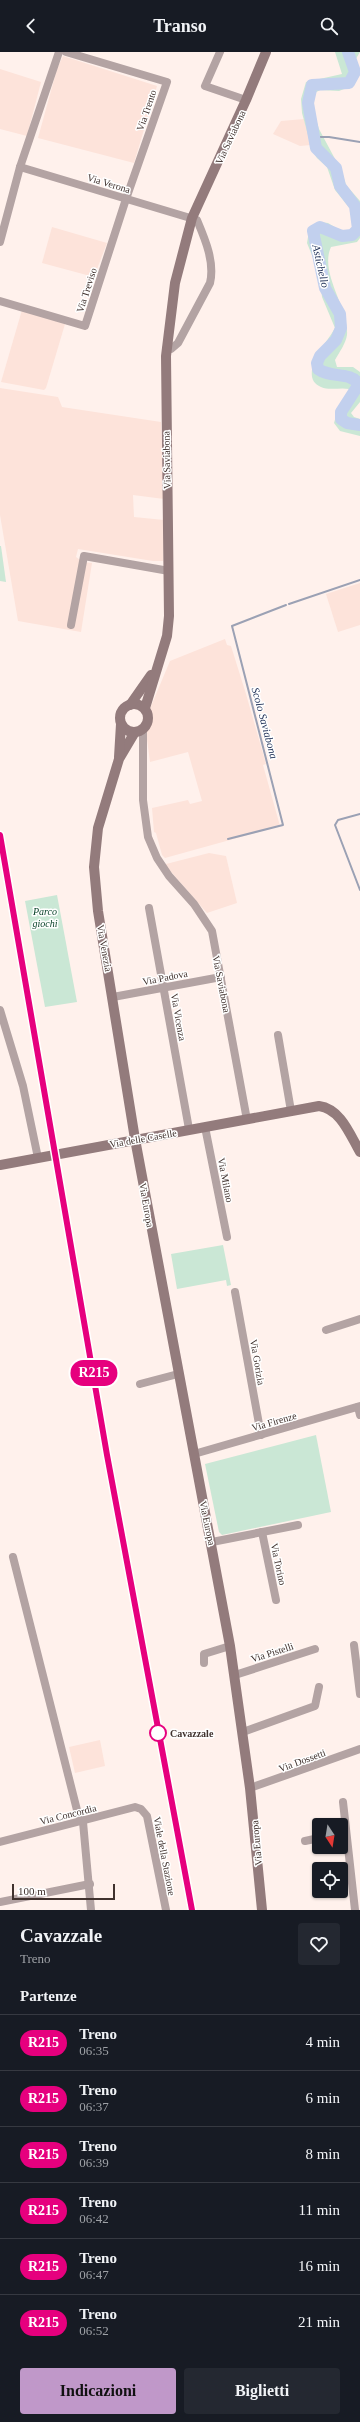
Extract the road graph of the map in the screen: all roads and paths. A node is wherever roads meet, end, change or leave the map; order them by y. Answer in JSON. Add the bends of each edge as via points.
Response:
{"nodes":[{"id":1,"x":59,"y":52,"type":"edge"},
{"id":2,"x":66,"y":52,"type":"edge"},
{"id":3,"x":220,"y":52,"type":"edge"},
{"id":4,"x":266,"y":52,"type":"edge"},
{"id":5,"x":246,"y":100,"type":"junction"},
{"id":6,"x":20,"y":167,"type":"junction"},
{"id":7,"x":126,"y":199,"type":"junction"},
{"id":8,"x":192,"y":218,"type":"junction"},
{"id":9,"x":0,"y":242,"type":"edge"},
{"id":10,"x":0,"y":301,"type":"edge"},
{"id":11,"x":166,"y":349,"type":"junction"},
{"id":12,"x":168,"y":571,"type":"junction"},
{"id":13,"x":72,"y":625,"type":"dead end"},
{"id":14,"x":156,"y":669,"type":"junction"},
{"id":15,"x":130,"y":705,"type":"junction"},
{"id":16,"x":145,"y":708,"type":"junction"},
{"id":17,"x":122,"y":724,"type":"junction"},
{"id":18,"x":139,"y":731,"type":"junction"},
{"id":19,"x":119,"y":759,"type":"junction"},
{"id":20,"x":149,"y":908,"type":"dead end"},
{"id":21,"x":221,"y":976,"type":"junction"},
{"id":22,"x":163,"y":987,"type":"junction"},
{"id":23,"x":113,"y":997,"type":"junction"},
{"id":24,"x":0,"y":1010,"type":"edge"},
{"id":25,"x":278,"y":1035,"type":"dead end"},
{"id":26,"x":291,"y":1111,"type":"junction"},
{"id":27,"x":247,"y":1120,"type":"junction"},
{"id":28,"x":206,"y":1127,"type":"junction"},
{"id":29,"x":189,"y":1129,"type":"junction"},
{"id":30,"x":135,"y":1139,"type":"junction"},
{"id":31,"x":360,"y":1152,"type":"edge"},
{"id":32,"x":38,"y":1158,"type":"junction"},
{"id":33,"x":0,"y":1165,"type":"edge"},
{"id":34,"x":228,"y":1237,"type":"dead end"},
{"id":35,"x":235,"y":1292,"type":"dead end"},
{"id":36,"x":360,"y":1319,"type":"edge"},
{"id":37,"x":326,"y":1330,"type":"dead end"},
{"id":38,"x":178,"y":1374,"type":"junction"},
{"id":39,"x":140,"y":1384,"type":"dead end"},
{"id":40,"x":359,"y":1409,"type":"edge"},
{"id":41,"x":261,"y":1435,"type":"junction"},
{"id":42,"x":194,"y":1454,"type":"junction"},
{"id":43,"x":298,"y":1525,"type":"dead end"},
{"id":44,"x":262,"y":1532,"type":"junction"},
{"id":45,"x":212,"y":1542,"type":"junction"},
{"id":46,"x":13,"y":1557,"type":"dead end"},
{"id":47,"x":276,"y":1600,"type":"dead end"},
{"id":48,"x":354,"y":1645,"type":"dead end"},
{"id":49,"x":230,"y":1646,"type":"junction"},
{"id":50,"x":316,"y":1649,"type":"dead end"},
{"id":51,"x":204,"y":1663,"type":"dead end"},
{"id":52,"x":234,"y":1675,"type":"junction"},
{"id":53,"x":318,"y":1687,"type":"dead end"},
{"id":54,"x":360,"y":1694,"type":"edge"},
{"id":55,"x":243,"y":1732,"type":"junction"},
{"id":56,"x":360,"y":1749,"type":"edge"},
{"id":57,"x":250,"y":1788,"type":"junction"},
{"id":58,"x":342,"y":1802,"type":"dead end"},
{"id":59,"x":141,"y":1809,"type":"joint"},
{"id":60,"x":343,"y":1818,"type":"edge"},
{"id":61,"x":83,"y":1822,"type":"junction"},
{"id":62,"x":312,"y":1840,"type":"edge"},
{"id":63,"x":305,"y":1841,"type":"dead end"},
{"id":64,"x":0,"y":1842,"type":"edge"},
{"id":65,"x":346,"y":1854,"type":"edge"},
{"id":66,"x":90,"y":1884,"type":"junction"},
{"id":67,"x":0,"y":1902,"type":"edge"},
{"id":68,"x":91,"y":1910,"type":"edge"},
{"id":69,"x":166,"y":1910,"type":"edge"},
{"id":70,"x":262,"y":1910,"type":"edge"},
{"id":71,"x":355,"y":1910,"type":"edge"}],
"edges":[{"from":1,"to":6,"type":"street"},
{"from":2,"to":7,"type":"street","name":"Via Trento","via":[[167,82]]},
{"from":3,"to":5,"type":"street","via":[[205,86]]},
{"from":4,"to":5,"type":"street","name":"Via Saviabona"},
{"from":5,"to":8,"type":"street","name":"Via Saviabona"},
{"from":6,"to":7,"type":"street","name":"Via Verona"},
{"from":6,"to":9,"type":"street"},
{"from":7,"to":8,"type":"street","name":"Via Verona"},
{"from":7,"to":10,"type":"street","name":"Via Treviso","via":[[85,326]]},
{"from":8,"to":11,"type":"street","name":"Via Saviabona","via":[[174,283]]},
{"from":8,"to":11,"type":"street","via":[[197,220],[202,233],[212,274],[201,304],[178,343],[172,349]]},
{"from":11,"to":12,"type":"street","name":"Via Saviabona"},
{"from":12,"to":13,"type":"street","via":[[84,556]]},
{"from":12,"to":14,"type":"street","name":"Via Saviabona","via":[[167,636]]},
{"from":14,"to":15,"type":"street"},
{"from":14,"to":16,"type":"street"},
{"from":15,"to":16,"type":"street"},
{"from":15,"to":17,"type":"street","via":[[122,710]]},
{"from":16,"to":18,"type":"street","name":"Via Saviabona","via":[[149,718]]},
{"from":17,"to":18,"type":"street","via":[[127,730]]},
{"from":17,"to":19,"type":"street","name":"Via Venezia"},
{"from":18,"to":19,"type":"street","name":"Via Venezia"},
{"from":18,"to":21,"type":"street","name":"Via Saviabona","via":[[148,837],[157,858],[169,876],[194,904],[212,932]]},
{"from":19,"to":23,"type":"street","name":"Via Venezia","via":[[98,828],[94,867],[98,911]]},
{"from":20,"to":22,"type":"street","name":"Via Vicenza"},
{"from":21,"to":22,"type":"street","name":"Via Padova"},
{"from":21,"to":27,"type":"street","name":"Via Saviabona"},
{"from":22,"to":23,"type":"street","name":"Via Padova"},
{"from":22,"to":29,"type":"street","name":"Via Vicenza"},
{"from":23,"to":30,"type":"street","name":"Via Venezia"},
{"from":24,"to":32,"type":"street","via":[[23,1086]]},
{"from":25,"to":26,"type":"street"},
{"from":26,"to":27,"type":"street"},
{"from":26,"to":31,"type":"street","via":[[329,1107],[337,1114]]},
{"from":27,"to":28,"type":"street","name":"Via delle Caselle"},
{"from":28,"to":29,"type":"street","name":"Via delle Caselle"},
{"from":28,"to":34,"type":"street","name":"Via Milano"},
{"from":29,"to":30,"type":"street","name":"Via delle Caselle"},
{"from":30,"to":32,"type":"street","name":"Via delle Caselle"},
{"from":30,"to":38,"type":"street","name":"Via Europa"},
{"from":32,"to":33,"type":"street","name":"Via delle Caselle"},
{"from":35,"to":41,"type":"street","name":"Via Gorizia"},
{"from":36,"to":37,"type":"street"},
{"from":38,"to":39,"type":"street"},
{"from":38,"to":42,"type":"street","name":"Via Europa"},
{"from":40,"to":41,"type":"street","name":"Via Firenze"},
{"from":41,"to":42,"type":"street","name":"Via Firenze"},
{"from":42,"to":45,"type":"street","name":"Via Europa"},
{"from":43,"to":44,"type":"street","name":"Via Torino"},
{"from":44,"to":45,"type":"street","name":"Via Torino"},
{"from":44,"to":47,"type":"street","name":"Via Torino"},
{"from":45,"to":49,"type":"street","name":"Via Europa"},
{"from":46,"to":61,"type":"street","via":[[78,1814]]},
{"from":48,"to":54,"type":"street"},
{"from":49,"to":51,"type":"street","via":[[204,1654]]},
{"from":49,"to":52,"type":"street","name":"Via Europa"},
{"from":50,"to":52,"type":"street","name":"Via Pistelli"},
{"from":52,"to":55,"type":"street","name":"Via Europa"},
{"from":53,"to":55,"type":"street","via":[[315,1706]]},
{"from":55,"to":57,"type":"street","name":"Via Europa"},
{"from":56,"to":57,"type":"street","name":"Via Dossetti"},
{"from":57,"to":70,"type":"street","name":"Via Europa"},
{"from":58,"to":60,"type":"street"},
{"from":59,"to":61,"type":"street","name":"Via Concordia","via":[[135,1807]]},
{"from":59,"to":69,"type":"street","name":"Viale della Stazione","via":[[147,1816]]},
{"from":61,"to":64,"type":"street","name":"Via Concordia"},
{"from":61,"to":66,"type":"street"},
{"from":62,"to":63,"type":"street"},
{"from":65,"to":71,"type":"street"},
{"from":66,"to":67,"type":"street"},
{"from":66,"to":68,"type":"street"}]}
